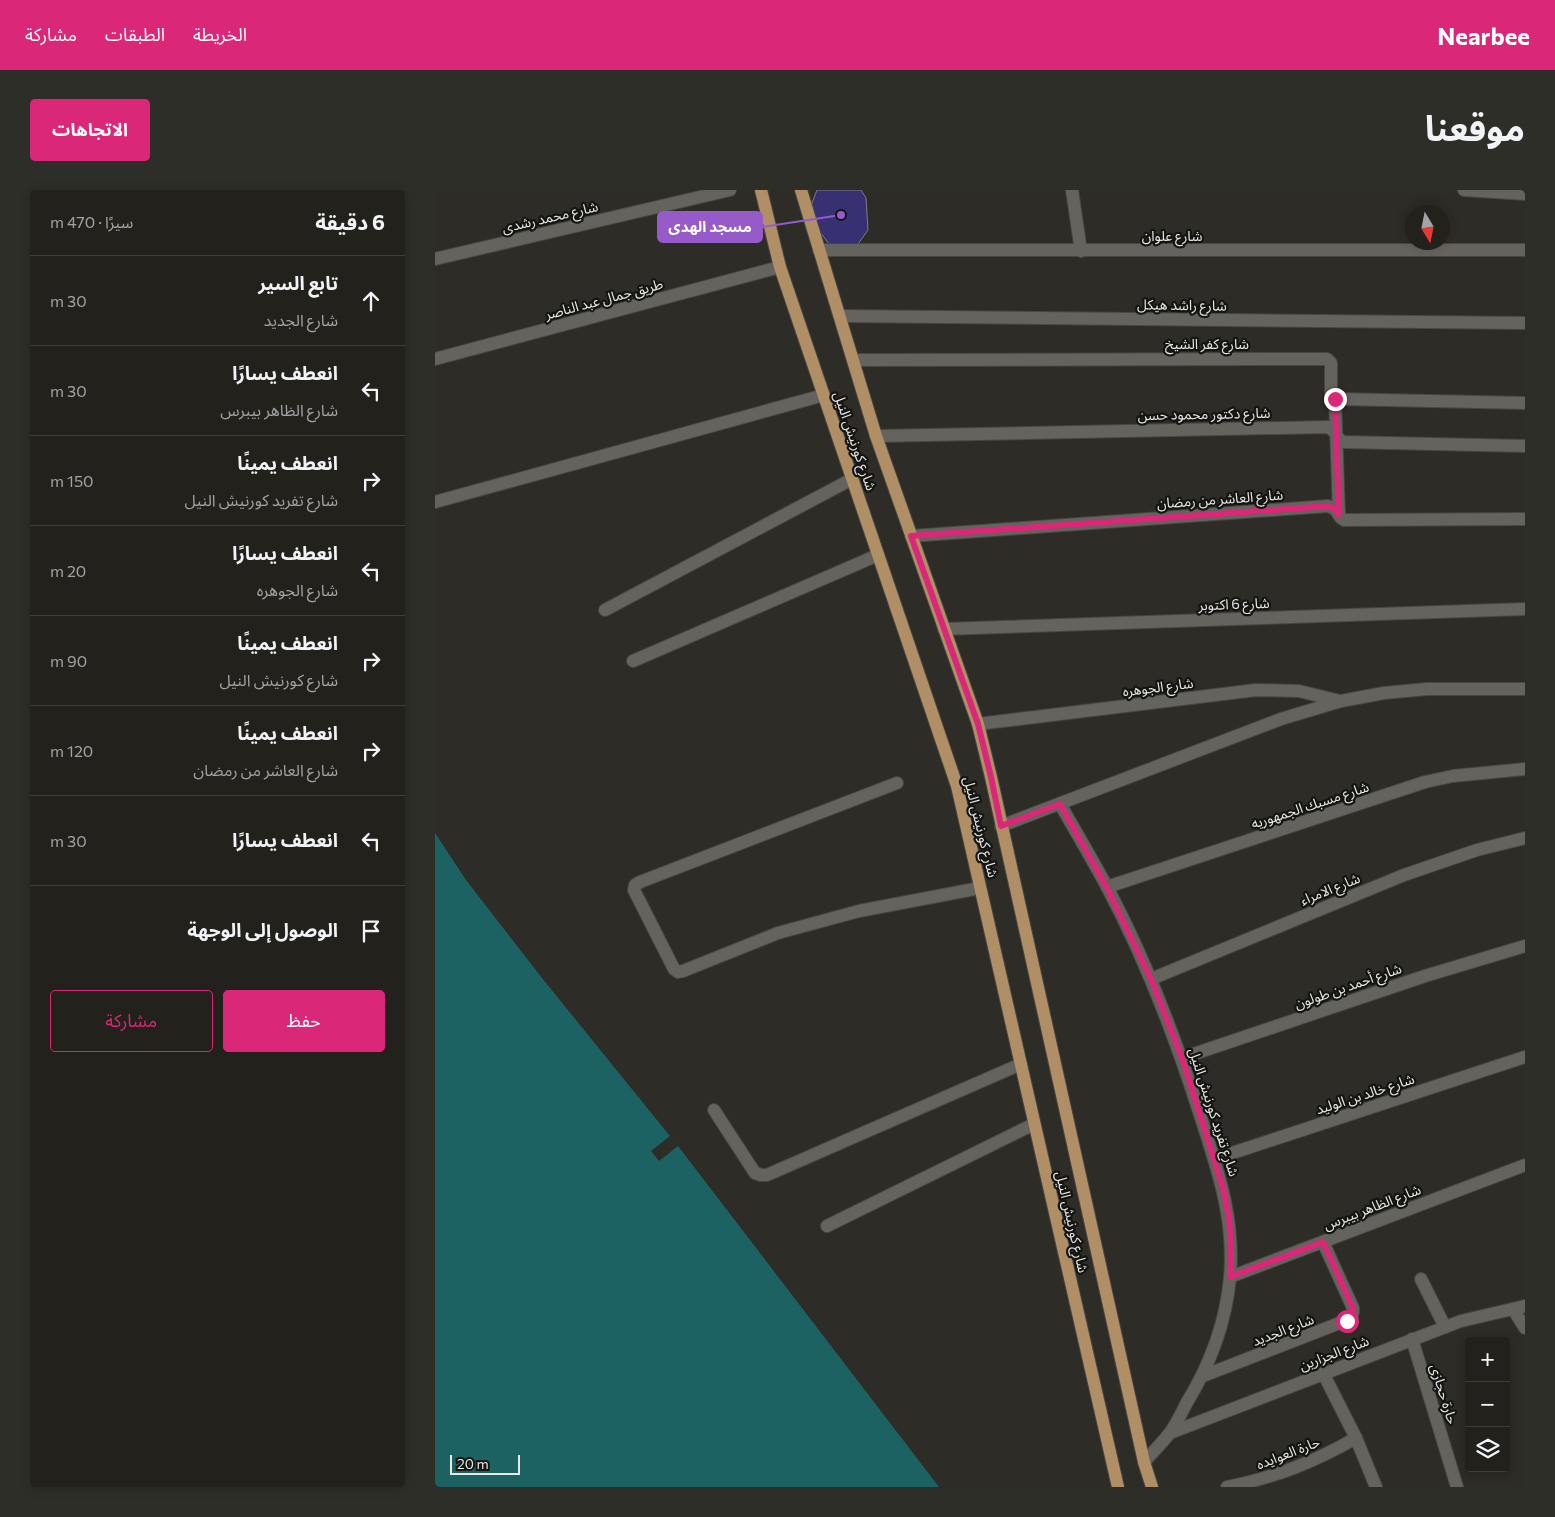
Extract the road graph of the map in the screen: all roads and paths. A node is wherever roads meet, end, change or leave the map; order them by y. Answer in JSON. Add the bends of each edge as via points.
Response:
{"nodes":[{"id":1,"x":730,"y":190,"type":"edge"},
{"id":2,"x":761,"y":190,"type":"edge"},
{"id":3,"x":801,"y":190,"type":"edge"},
{"id":4,"x":1072,"y":190,"type":"edge"},
{"id":5,"x":1464,"y":190,"type":"edge"},
{"id":6,"x":1525,"y":194,"type":"edge"},
{"id":7,"x":819,"y":250,"type":"junction"},
{"id":8,"x":1081,"y":250,"type":"junction"},
{"id":9,"x":1525,"y":250,"type":"edge"},
{"id":10,"x":435,"y":259,"type":"edge"},
{"id":11,"x":780,"y":267,"type":"junction"},
{"id":12,"x":840,"y":316,"type":"junction"},
{"id":13,"x":1525,"y":323,"type":"edge"},
{"id":14,"x":435,"y":359,"type":"edge"},
{"id":15,"x":853,"y":360,"type":"junction"},
{"id":16,"x":824,"y":395,"type":"junction"},
{"id":17,"x":1335,"y":399,"type":"junction"},
{"id":18,"x":1525,"y":403,"type":"edge"},
{"id":19,"x":876,"y":436,"type":"junction"},
{"id":20,"x":1337,"y":436,"type":"junction"},
{"id":21,"x":1525,"y":446,"type":"edge"},
{"id":22,"x":852,"y":479,"type":"junction"},
{"id":23,"x":435,"y":502,"type":"edge"},
{"id":24,"x":1339,"y":515,"type":"junction"},
{"id":25,"x":1525,"y":520,"type":"edge"},
{"id":26,"x":911,"y":536,"type":"junction"},
{"id":27,"x":879,"y":555,"type":"junction"},
{"id":28,"x":1525,"y":609,"type":"edge"},
{"id":29,"x":605,"y":610,"type":"dead end"},
{"id":30,"x":944,"y":629,"type":"junction"},
{"id":31,"x":633,"y":661,"type":"dead end"},
{"id":32,"x":1525,"y":689,"type":"edge"},
{"id":33,"x":1341,"y":701,"type":"junction"},
{"id":34,"x":978,"y":724,"type":"junction"},
{"id":35,"x":1525,"y":769,"type":"edge"},
{"id":36,"x":897,"y":783,"type":"dead end"},
{"id":37,"x":1060,"y":804,"type":"junction"},
{"id":38,"x":1001,"y":826,"type":"junction"},
{"id":39,"x":1525,"y":838,"type":"edge"},
{"id":40,"x":980,"y":888,"type":"junction"},
{"id":41,"x":1107,"y":888,"type":"junction"},
{"id":42,"x":1525,"y":946,"type":"edge"},
{"id":43,"x":1151,"y":979,"type":"junction"},
{"id":44,"x":1525,"y":1057,"type":"edge"},
{"id":45,"x":1182,"y":1058,"type":"junction"},
{"id":46,"x":1021,"y":1064,"type":"junction"},
{"id":47,"x":714,"y":1110,"type":"dead end"},
{"id":48,"x":1034,"y":1124,"type":"junction"},
{"id":49,"x":1215,"y":1159,"type":"junction"},
{"id":50,"x":1525,"y":1165,"type":"edge"},
{"id":51,"x":827,"y":1226,"type":"dead end"},
{"id":52,"x":1323,"y":1242,"type":"junction"},
{"id":53,"x":1230,"y":1277,"type":"junction"},
{"id":54,"x":1421,"y":1279,"type":"dead end"},
{"id":55,"x":1519,"y":1308,"type":"edge"},
{"id":56,"x":1445,"y":1327,"type":"junction"},
{"id":57,"x":1525,"y":1328,"type":"edge"},
{"id":58,"x":1412,"y":1339,"type":"junction"},
{"id":59,"x":1323,"y":1373,"type":"junction"},
{"id":60,"x":1203,"y":1376,"type":"junction"},
{"id":61,"x":1170,"y":1433,"type":"junction"},
{"id":62,"x":1356,"y":1438,"type":"junction"},
{"id":63,"x":1144,"y":1462,"type":"junction"},
{"id":64,"x":1118,"y":1487,"type":"edge"},
{"id":65,"x":1151,"y":1487,"type":"edge"},
{"id":66,"x":1227,"y":1487,"type":"edge"},
{"id":67,"x":1376,"y":1487,"type":"edge"},
{"id":68,"x":1457,"y":1487,"type":"edge"}],
"edges":[{"from":1,"to":10,"type":"street","name":"شارع محمد رشدى"},
{"from":2,"to":11,"type":"main road","name":"شارع كورنيش النيل"},
{"from":3,"to":7,"type":"main road","name":"شارع كورنيش النيل"},
{"from":4,"to":8,"type":"street"},
{"from":5,"to":6,"type":"street"},
{"from":7,"to":8,"type":"street","name":"شارع علوان"},
{"from":7,"to":12,"type":"main road","name":"شارع كورنيش النيل"},
{"from":8,"to":9,"type":"street","name":"شارع علوان"},
{"from":11,"to":14,"type":"street","name":"طريق جمال عبد الناصر"},
{"from":11,"to":16,"type":"main road","name":"شارع كورنيش النيل"},
{"from":12,"to":13,"type":"street","name":"شارع راشد هيكل"},
{"from":12,"to":15,"type":"main road","name":"شارع كورنيش النيل"},
{"from":15,"to":17,"type":"street","name":"شارع كفر الشيخ","via":[[1327,359],[1331,363],[1331,395]]},
{"from":15,"to":19,"type":"main road","name":"شارع كورنيش النيل"},
{"from":16,"to":22,"type":"main road","name":"شارع كورنيش النيل"},
{"from":16,"to":23,"type":"street"},
{"from":17,"to":18,"type":"street"},
{"from":17,"to":20,"type":"street"},
{"from":19,"to":20,"type":"street","name":"شارع دكتور محمود حسن","via":[[1328,427]]},
{"from":19,"to":26,"type":"main road","name":"شارع كورنيش النيل"},
{"from":20,"to":21,"type":"street","name":"شارع دكتور محمود حسن","via":[[1346,442]]},
{"from":20,"to":24,"type":"street"},
{"from":22,"to":27,"type":"main road","name":"شارع كورنيش النيل"},
{"from":22,"to":29,"type":"street"},
{"from":24,"to":25,"type":"street","name":"شارع العاشر من رمضان","via":[[1344,520]]},
{"from":24,"to":26,"type":"street","name":"شارع العاشر من رمضان","via":[[1328,506]]},
{"from":26,"to":30,"type":"main road","name":"شارع كورنيش النيل"},
{"from":27,"to":31,"type":"street"},
{"from":27,"to":40,"type":"main road","name":"شارع كورنيش النيل","via":[[957,786]]},
{"from":28,"to":30,"type":"street","name":"شارع 6 اكتوبر"},
{"from":30,"to":34,"type":"main road","name":"شارع كورنيش النيل"},
{"from":32,"to":33,"type":"street","name":"شارع الجوهره","via":[[1427,689]]},
{"from":33,"to":34,"type":"street","name":"شارع الجوهره","via":[[1299,691],[1256,690]]},
{"from":33,"to":37,"type":"street","name":"شارع الجوهره","via":[[1281,719]]},
{"from":34,"to":38,"type":"main road","name":"شارع كورنيش النيل"},
{"from":35,"to":41,"type":"street","name":"شارع مسبك الجمهوريه","via":[[1425,782]]},
{"from":36,"to":40,"type":"street","via":[[635,885],[634,890],[674,969],[683,971],[778,933],[859,910]]},
{"from":37,"to":38,"type":"street","name":"شارع الجوهره"},
{"from":37,"to":41,"type":"street","name":"شارع تفريد كورنيش النيل"},
{"from":38,"to":63,"type":"main road","name":"شارع كورنيش النيل"},
{"from":39,"to":43,"type":"street","name":"شارع الامراء","via":[[1403,875]]},
{"from":40,"to":46,"type":"main road","name":"شارع كورنيش النيل"},
{"from":41,"to":43,"type":"street","name":"شارع تفريد كورنيش النيل"},
{"from":42,"to":45,"type":"street","name":"شارع أحمد بن طولون","via":[[1425,976]]},
{"from":43,"to":45,"type":"street","name":"شارع تفريد كورنيش النيل"},
{"from":44,"to":49,"type":"street","name":"شارع خالد بن الوليد"},
{"from":45,"to":49,"type":"street","name":"شارع تفريد كورنيش النيل"},
{"from":46,"to":47,"type":"street","via":[[767,1175],[755,1173]]},
{"from":46,"to":48,"type":"main road","name":"شارع كورنيش النيل"},
{"from":48,"to":51,"type":"street"},
{"from":48,"to":64,"type":"main road","name":"شارع كورنيش النيل"},
{"from":49,"to":53,"type":"street","name":"شارع تفريد كورنيش النيل","via":[[1229,1217]]},
{"from":50,"to":52,"type":"street","name":"شارع الظاهر بيبرس"},
{"from":52,"to":53,"type":"street","name":"شارع الظاهر بيبرس"},
{"from":52,"to":60,"type":"street","name":"شارع الجديد","via":[[1353,1308],[1350,1319]]},
{"from":53,"to":60,"type":"street","name":"شارع تفريد كورنيش النيل","via":[[1221,1328]]},
{"from":54,"to":56,"type":"street"},
{"from":55,"to":56,"type":"street","name":"شارع الجزارين"},
{"from":55,"to":57,"type":"street"},
{"from":56,"to":58,"type":"street","name":"شارع الجزارين"},
{"from":58,"to":59,"type":"street","name":"شارع الجزارين"},
{"from":58,"to":68,"type":"street","name":"حارة حجازى"},
{"from":59,"to":61,"type":"street","name":"شارع الجزارين"},
{"from":59,"to":62,"type":"street"},
{"from":60,"to":61,"type":"street","name":"شارع تفريد كورنيش النيل"},
{"from":61,"to":63,"type":"street","name":"شارع تفريد كورنيش النيل"},
{"from":62,"to":66,"type":"street","name":"حارة العوايده","via":[[1292,1470]]},
{"from":62,"to":67,"type":"street"},
{"from":63,"to":65,"type":"main road","name":"شارع كورنيش النيل"}]}
